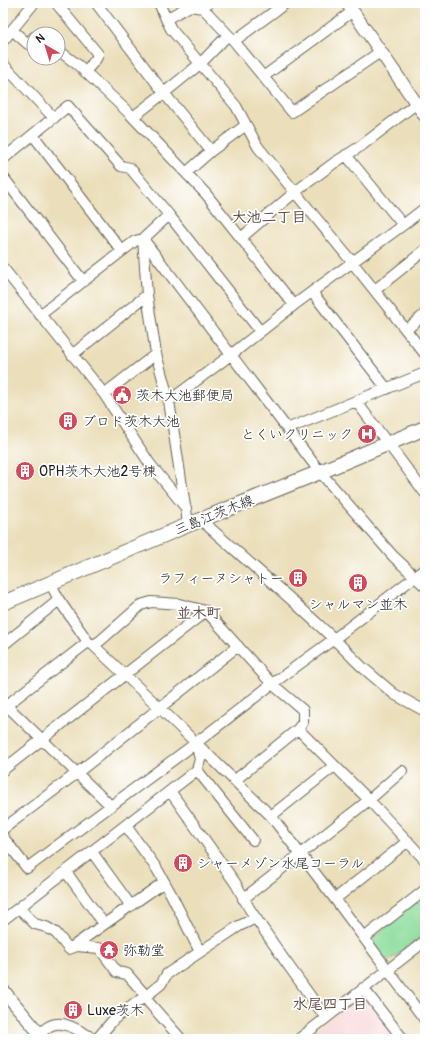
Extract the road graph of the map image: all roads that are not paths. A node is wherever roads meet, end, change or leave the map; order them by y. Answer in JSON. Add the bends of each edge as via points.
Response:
{"nodes":[{"id":1,"x":34,"y":3,"type":"edge"},
{"id":2,"x":56,"y":3,"type":"edge"},
{"id":3,"x":96,"y":3,"type":"edge"},
{"id":4,"x":159,"y":3,"type":"edge"},
{"id":5,"x":286,"y":3,"type":"edge"},
{"id":6,"x":206,"y":5,"type":"edge"},
{"id":7,"x":350,"y":7,"type":"edge"},
{"id":8,"x":166,"y":19,"type":"junction"},
{"id":9,"x":8,"y":30,"type":"edge"},
{"id":10,"x":231,"y":38,"type":"junction"},
{"id":11,"x":3,"y":41,"type":"edge"},
{"id":12,"x":26,"y":43,"type":"edge"},
{"id":13,"x":380,"y":52,"type":"junction"},
{"id":14,"x":66,"y":57,"type":"edge"},
{"id":15,"x":201,"y":63,"type":"junction"},
{"id":16,"x":3,"y":64,"type":"edge"},
{"id":17,"x":85,"y":72,"type":"junction"},
{"id":18,"x":263,"y":77,"type":"junction"},
{"id":19,"x":164,"y":94,"type":"junction"},
{"id":20,"x":416,"y":103,"type":"junction"},
{"id":21,"x":425,"y":116,"type":"edge"},
{"id":22,"x":133,"y":117,"type":"junction"},
{"id":23,"x":54,"y":118,"type":"junction"},
{"id":24,"x":246,"y":125,"type":"junction"},
{"id":25,"x":33,"y":135,"type":"junction"},
{"id":26,"x":211,"y":151,"type":"junction"},
{"id":27,"x":346,"y":155,"type":"junction"},
{"id":28,"x":3,"y":159,"type":"edge"},
{"id":29,"x":186,"y":173,"type":"junction"},
{"id":30,"x":3,"y":177,"type":"edge"},
{"id":31,"x":296,"y":192,"type":"junction"},
{"id":32,"x":425,"y":208,"type":"edge"},
{"id":33,"x":169,"y":215,"type":"junction"},
{"id":34,"x":403,"y":225,"type":"junction"},
{"id":35,"x":240,"y":238,"type":"junction"},
{"id":36,"x":143,"y":239,"type":"junction"},
{"id":37,"x":425,"y":250,"type":"edge"},
{"id":38,"x":122,"y":251,"type":"junction"},
{"id":39,"x":352,"y":262,"type":"junction"},
{"id":40,"x":3,"y":268,"type":"edge"},
{"id":41,"x":84,"y":281,"type":"junction"},
{"id":42,"x":375,"y":290,"type":"junction"},
{"id":43,"x":312,"y":292,"type":"junction"},
{"id":44,"x":147,"y":295,"type":"junction"},
{"id":45,"x":294,"y":305,"type":"junction"},
{"id":46,"x":425,"y":314,"type":"edge"},
{"id":47,"x":40,"y":315,"type":"junction"},
{"id":48,"x":406,"y":330,"type":"junction"},
{"id":49,"x":260,"y":331,"type":"junction"},
{"id":50,"x":156,"y":354,"type":"junction"},
{"id":51,"x":232,"y":354,"type":"junction"},
{"id":52,"x":425,"y":354,"type":"edge"},
{"id":53,"x":72,"y":355,"type":"junction"},
{"id":54,"x":425,"y":373,"type":"edge"},
{"id":55,"x":387,"y":389,"type":"junction"},
{"id":56,"x":104,"y":394,"type":"junction"},
{"id":57,"x":169,"y":401,"type":"junction"},
{"id":58,"x":356,"y":401,"type":"junction"},
{"id":59,"x":287,"y":428,"type":"junction"},
{"id":60,"x":425,"y":428,"type":"edge"},
{"id":61,"x":388,"y":444,"type":"junction"},
{"id":62,"x":320,"y":472,"type":"junction"},
{"id":63,"x":425,"y":493,"type":"edge"},
{"id":64,"x":186,"y":508,"type":"junction"},
{"id":65,"x":201,"y":520,"type":"junction"},
{"id":66,"x":188,"y":525,"type":"junction"},
{"id":67,"x":425,"y":569,"type":"edge"},
{"id":68,"x":415,"y":576,"type":"junction"},
{"id":69,"x":51,"y":584,"type":"junction"},
{"id":70,"x":425,"y":586,"type":"edge"},
{"id":71,"x":59,"y":600,"type":"junction"},
{"id":72,"x":3,"y":603,"type":"edge"},
{"id":73,"x":206,"y":611,"type":"junction"},
{"id":74,"x":334,"y":639,"type":"junction"},
{"id":75,"x":4,"y":641,"type":"edge"},
{"id":76,"x":90,"y":644,"type":"junction"},
{"id":77,"x":238,"y":646,"type":"junction"},
{"id":78,"x":125,"y":675,"type":"junction"},
{"id":79,"x":272,"y":684,"type":"junction"},
{"id":80,"x":4,"y":705,"type":"edge"},
{"id":81,"x":160,"y":708,"type":"junction"},
{"id":82,"x":425,"y":711,"type":"edge"},
{"id":83,"x":298,"y":729,"type":"junction"},
{"id":84,"x":42,"y":740,"type":"junction"},
{"id":85,"x":196,"y":743,"type":"junction"},
{"id":86,"x":334,"y":766,"type":"junction"},
{"id":87,"x":3,"y":770,"type":"edge"},
{"id":88,"x":197,"y":770,"type":"junction"},
{"id":89,"x":402,"y":770,"type":"dead end"},
{"id":90,"x":77,"y":773,"type":"junction"},
{"id":91,"x":234,"y":781,"type":"junction"},
{"id":92,"x":170,"y":791,"type":"junction"},
{"id":93,"x":368,"y":800,"type":"junction"},
{"id":94,"x":111,"y":806,"type":"junction"},
{"id":95,"x":271,"y":816,"type":"junction"},
{"id":96,"x":126,"y":826,"type":"junction"},
{"id":97,"x":3,"y":829,"type":"edge"},
{"id":98,"x":3,"y":837,"type":"edge"},
{"id":99,"x":253,"y":840,"type":"dead end"},
{"id":100,"x":408,"y":841,"type":"junction"},
{"id":101,"x":92,"y":852,"type":"junction"},
{"id":102,"x":300,"y":855,"type":"junction"},
{"id":103,"x":425,"y":860,"type":"edge"},
{"id":104,"x":66,"y":872,"type":"junction"},
{"id":105,"x":164,"y":882,"type":"junction"},
{"id":106,"x":425,"y":890,"type":"edge"},
{"id":107,"x":244,"y":899,"type":"junction"},
{"id":108,"x":335,"y":899,"type":"junction"},
{"id":109,"x":131,"y":906,"type":"junction"},
{"id":110,"x":18,"y":908,"type":"junction"},
{"id":111,"x":256,"y":918,"type":"junction"},
{"id":112,"x":3,"y":920,"type":"edge"},
{"id":113,"x":104,"y":924,"type":"junction"},
{"id":114,"x":364,"y":938,"type":"junction"},
{"id":115,"x":425,"y":941,"type":"edge"},
{"id":116,"x":69,"y":949,"type":"junction"},
{"id":117,"x":200,"y":952,"type":"junction"},
{"id":118,"x":387,"y":969,"type":"junction"},
{"id":119,"x":363,"y":988,"type":"junction"},
{"id":120,"x":3,"y":991,"type":"edge"},
{"id":121,"x":145,"y":996,"type":"junction"},
{"id":122,"x":326,"y":1018,"type":"junction"},
{"id":123,"x":425,"y":1020,"type":"edge"},
{"id":124,"x":40,"y":1038,"type":"edge"},
{"id":125,"x":94,"y":1039,"type":"edge"},
{"id":126,"x":97,"y":1039,"type":"edge"},
{"id":127,"x":181,"y":1039,"type":"edge"},
{"id":128,"x":299,"y":1039,"type":"edge"},
{"id":129,"x":404,"y":1039,"type":"edge"}],
"edges":[{"from":1,"to":9,"type":"street"},
{"from":2,"to":17,"type":"street","via":[[98,54]]},
{"from":3,"to":19,"type":"street"},
{"from":4,"to":8,"type":"street"},
{"from":5,"to":10,"type":"street"},
{"from":6,"to":8,"type":"street","via":[[190,6]]},
{"from":6,"to":10,"type":"street"},
{"from":7,"to":13,"type":"street"},
{"from":7,"to":18,"type":"street"},
{"from":8,"to":15,"type":"street","via":[[171,29]]},
{"from":9,"to":11,"type":"street"},
{"from":9,"to":12,"type":"street"},
{"from":10,"to":15,"type":"street"},
{"from":10,"to":18,"type":"street"},
{"from":13,"to":18,"type":"street","via":[[292,112]]},
{"from":13,"to":20,"type":"street"},
{"from":14,"to":17,"type":"street"},
{"from":15,"to":19,"type":"street"},
{"from":15,"to":24,"type":"street","via":[[236,106]]},
{"from":16,"to":23,"type":"street"},
{"from":17,"to":22,"type":"street"},
{"from":19,"to":22,"type":"street"},
{"from":19,"to":26,"type":"street"},
{"from":20,"to":21,"type":"street"},
{"from":20,"to":27,"type":"street"},
{"from":22,"to":29,"type":"street"},
{"from":23,"to":25,"type":"street"},
{"from":23,"to":33,"type":"street","via":[[68,106],[121,166],[130,168]]},
{"from":24,"to":26,"type":"street"},
{"from":24,"to":31,"type":"street","via":[[258,147]]},
{"from":25,"to":28,"type":"street"},
{"from":25,"to":38,"type":"street"},
{"from":26,"to":29,"type":"street"},
{"from":27,"to":31,"type":"street"},
{"from":27,"to":34,"type":"street"},
{"from":29,"to":35,"type":"street"},
{"from":30,"to":41,"type":"street"},
{"from":31,"to":35,"type":"street"},
{"from":31,"to":39,"type":"street"},
{"from":32,"to":34,"type":"street"},
{"from":33,"to":36,"type":"street"},
{"from":33,"to":49,"type":"street"},
{"from":34,"to":39,"type":"street"},
{"from":35,"to":45,"type":"street"},
{"from":36,"to":38,"type":"street","via":[[135,241]]},
{"from":36,"to":44,"type":"street"},
{"from":36,"to":51,"type":"street"},
{"from":37,"to":42,"type":"street"},
{"from":38,"to":41,"type":"street"},
{"from":39,"to":42,"type":"street"},
{"from":39,"to":43,"type":"street"},
{"from":40,"to":47,"type":"street"},
{"from":41,"to":47,"type":"street"},
{"from":42,"to":48,"type":"street"},
{"from":43,"to":45,"type":"street"},
{"from":43,"to":55,"type":"street"},
{"from":44,"to":50,"type":"street"},
{"from":44,"to":53,"type":"street"},
{"from":45,"to":49,"type":"street"},
{"from":46,"to":48,"type":"street"},
{"from":47,"to":53,"type":"street"},
{"from":48,"to":52,"type":"street"},
{"from":49,"to":51,"type":"street"},
{"from":50,"to":56,"type":"street"},
{"from":50,"to":57,"type":"street"},
{"from":51,"to":57,"type":"street"},
{"from":51,"to":59,"type":"street"},
{"from":53,"to":56,"type":"street"},
{"from":54,"to":55,"type":"street"},
{"from":55,"to":58,"type":"street"},
{"from":56,"to":64,"type":"street","via":[[150,464]]},
{"from":57,"to":64,"type":"street"},
{"from":58,"to":59,"type":"street"},
{"from":58,"to":61,"type":"street"},
{"from":59,"to":62,"type":"street"},
{"from":60,"to":61,"type":"main road","name":"三島江茨木線"},
{"from":61,"to":62,"type":"main road","name":"三島江茨木線"},
{"from":61,"to":63,"type":"street"},
{"from":62,"to":65,"type":"main road","name":"三島江茨木線"},
{"from":62,"to":68,"type":"street","via":[[387,550]]},
{"from":64,"to":66,"type":"street"},
{"from":65,"to":66,"type":"main road","name":"三島江茨木線"},
{"from":65,"to":74,"type":"street"},
{"from":66,"to":69,"type":"main road","name":"三島江茨木線"},
{"from":67,"to":68,"type":"street"},
{"from":68,"to":70,"type":"street"},
{"from":68,"to":74,"type":"street"},
{"from":69,"to":71,"type":"street"},
{"from":69,"to":72,"type":"main road","name":"三島江茨木線"},
{"from":71,"to":75,"type":"street"},
{"from":71,"to":76,"type":"street"},
{"from":73,"to":76,"type":"street","via":[[179,604],[151,602],[141,605],[100,641]]},
{"from":73,"to":77,"type":"street"},
{"from":73,"to":78,"type":"street"},
{"from":74,"to":79,"type":"street"},
{"from":74,"to":82,"type":"street","via":[[394,694]]},
{"from":76,"to":78,"type":"street"},
{"from":76,"to":80,"type":"street"},
{"from":77,"to":79,"type":"street"},
{"from":77,"to":81,"type":"street"},
{"from":78,"to":81,"type":"street"},
{"from":78,"to":84,"type":"street"},
{"from":79,"to":83,"type":"street","via":[[303,710],[303,722]]},
{"from":79,"to":85,"type":"street"},
{"from":80,"to":84,"type":"street"},
{"from":81,"to":85,"type":"street"},
{"from":81,"to":90,"type":"street"},
{"from":83,"to":86,"type":"street"},
{"from":83,"to":91,"type":"street"},
{"from":84,"to":87,"type":"street"},
{"from":84,"to":90,"type":"street"},
{"from":85,"to":88,"type":"street","via":[[200,759]]},
{"from":85,"to":91,"type":"street"},
{"from":85,"to":94,"type":"street"},
{"from":86,"to":93,"type":"street"},
{"from":86,"to":95,"type":"street"},
{"from":88,"to":92,"type":"street"},
{"from":88,"to":99,"type":"street"},
{"from":89,"to":93,"type":"street"},
{"from":90,"to":94,"type":"street"},
{"from":90,"to":97,"type":"street"},
{"from":91,"to":95,"type":"street"},
{"from":92,"to":96,"type":"street"},
{"from":92,"to":107,"type":"street"},
{"from":93,"to":100,"type":"street"},
{"from":93,"to":102,"type":"street"},
{"from":94,"to":98,"type":"street","via":[[26,868]]},
{"from":95,"to":102,"type":"street"},
{"from":96,"to":101,"type":"street"},
{"from":96,"to":105,"type":"street"},
{"from":100,"to":103,"type":"street"},
{"from":100,"to":108,"type":"street"},
{"from":101,"to":104,"type":"street"},
{"from":101,"to":109,"type":"street"},
{"from":102,"to":107,"type":"street"},
{"from":102,"to":108,"type":"street"},
{"from":104,"to":110,"type":"street"},
{"from":104,"to":113,"type":"street"},
{"from":105,"to":109,"type":"street"},
{"from":105,"to":117,"type":"street"},
{"from":106,"to":114,"type":"street"},
{"from":107,"to":111,"type":"street"},
{"from":108,"to":114,"type":"street"},
{"from":109,"to":113,"type":"street"},
{"from":110,"to":112,"type":"street"},
{"from":110,"to":116,"type":"street","via":[[35,924],[56,933]]},
{"from":111,"to":117,"type":"street"},
{"from":111,"to":122,"type":"street"},
{"from":113,"to":116,"type":"street"},
{"from":114,"to":118,"type":"street"},
{"from":115,"to":118,"type":"street"},
{"from":116,"to":121,"type":"street","via":[[77,946],[99,948],[117,972],[127,974]]},
{"from":117,"to":121,"type":"street","via":[[167,974],[161,984]]},
{"from":118,"to":119,"type":"street"},
{"from":118,"to":123,"type":"street"},
{"from":119,"to":122,"type":"street"},
{"from":119,"to":129,"type":"street"},
{"from":120,"to":124,"type":"street"},
{"from":121,"to":126,"type":"street","via":[[114,1019]]},
{"from":121,"to":127,"type":"street"},
{"from":122,"to":128,"type":"street"},
{"from":124,"to":125,"type":"street","via":[[44,1029],[59,1023],[66,1024]]}]}
